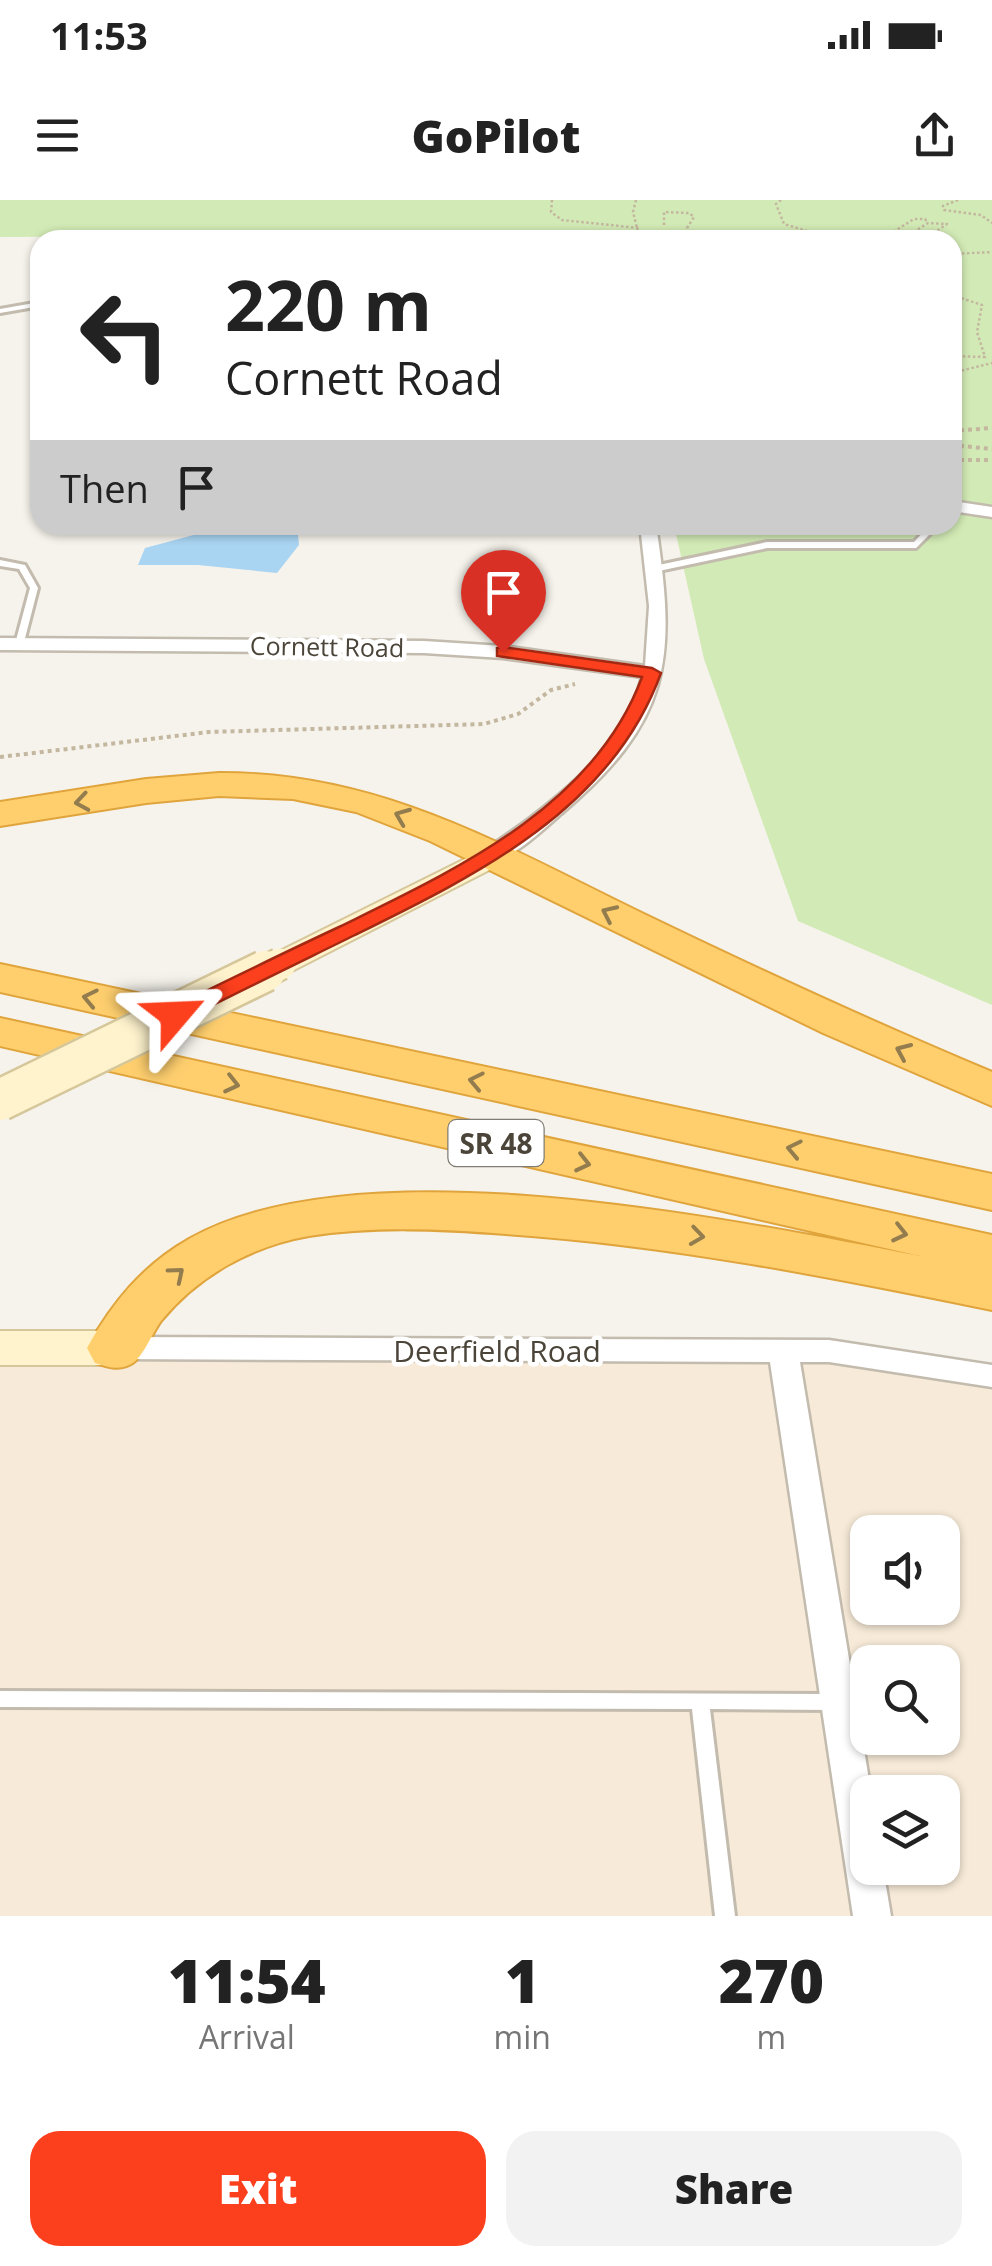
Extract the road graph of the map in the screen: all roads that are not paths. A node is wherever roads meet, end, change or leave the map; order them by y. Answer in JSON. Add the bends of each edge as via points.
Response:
{"nodes":[{"id":1,"x":30,"y":306,"type":"edge"},
{"id":2,"x":1,"y":311,"type":"edge"},
{"id":3,"x":962,"y":508,"type":"edge"},
{"id":4,"x":992,"y":512,"type":"edge"},
{"id":5,"x":649,"y":535,"type":"edge"},
{"id":6,"x":925,"y":535,"type":"edge"},
{"id":7,"x":0,"y":563,"type":"edge"},
{"id":8,"x":654,"y":569,"type":"junction"},
{"id":9,"x":0,"y":644,"type":"edge"},
{"id":10,"x":20,"y":644,"type":"junction"},
{"id":11,"x":652,"y":673,"type":"junction"},
{"id":12,"x":0,"y":814,"type":"edge"},
{"id":13,"x":491,"y":856,"type":"junction"},
{"id":14,"x":0,"y":978,"type":"edge"},
{"id":15,"x":0,"y":1032,"type":"edge"},
{"id":16,"x":992,"y":1090,"type":"edge"},
{"id":17,"x":0,"y":1100,"type":"edge"},
{"id":18,"x":992,"y":1192,"type":"edge"},
{"id":19,"x":992,"y":1254,"type":"edge"},
{"id":20,"x":992,"y":1290,"type":"edge"},
{"id":21,"x":0,"y":1348,"type":"edge"},
{"id":22,"x":116,"y":1348,"type":"junction"},
{"id":23,"x":784,"y":1351,"type":"junction"},
{"id":24,"x":992,"y":1376,"type":"edge"},
{"id":25,"x":0,"y":1699,"type":"edge"},
{"id":26,"x":700,"y":1702,"type":"junction"},
{"id":27,"x":837,"y":1702,"type":"junction"},
{"id":28,"x":724,"y":1916,"type":"edge"},
{"id":29,"x":872,"y":1916,"type":"edge"}],
"edges":[{"from":1,"to":2,"type":"lane"},
{"from":3,"to":4,"type":"street"},
{"from":5,"to":8,"type":"street"},
{"from":6,"to":8,"type":"lane","via":[[916,544],[766,545]]},
{"from":7,"to":10,"type":"lane","via":[[22,566],[34,588]]},
{"from":8,"to":11,"type":"street","via":[[658,627]]},
{"from":9,"to":10,"type":"street","name":"Cornett Road"},
{"from":10,"to":11,"type":"street","name":"Cornett Road","via":[[424,648]]},
{"from":11,"to":13,"type":"street","via":[[639,709],[601,764],[560,805]]},
{"from":13,"to":12,"type":"highway","one_way":true,"via":[[390,811],[296,787],[190,786]]},
{"from":16,"to":13,"type":"highway","one_way":true},
{"from":13,"to":17,"type":"street","bridge":true},
{"from":18,"to":14,"type":"highway","number":"SR 48","one_way":true},
{"from":15,"to":19,"type":"highway","number":"SR 48","one_way":true},
{"from":22,"to":20,"type":"highway","one_way":true,"via":[[141,1306],[211,1250],[276,1225],[371,1212],[609,1223]]},
{"from":21,"to":22,"type":"street","name":"Deerfield Road"},
{"from":22,"to":23,"type":"street","name":"Deerfield Road"},
{"from":23,"to":24,"type":"street","name":"Deerfield Road","via":[[829,1351]]},
{"from":23,"to":27,"type":"street"},
{"from":25,"to":26,"type":"lane"},
{"from":26,"to":27,"type":"lane"},
{"from":26,"to":28,"type":"lane"},
{"from":27,"to":29,"type":"street"}]}
